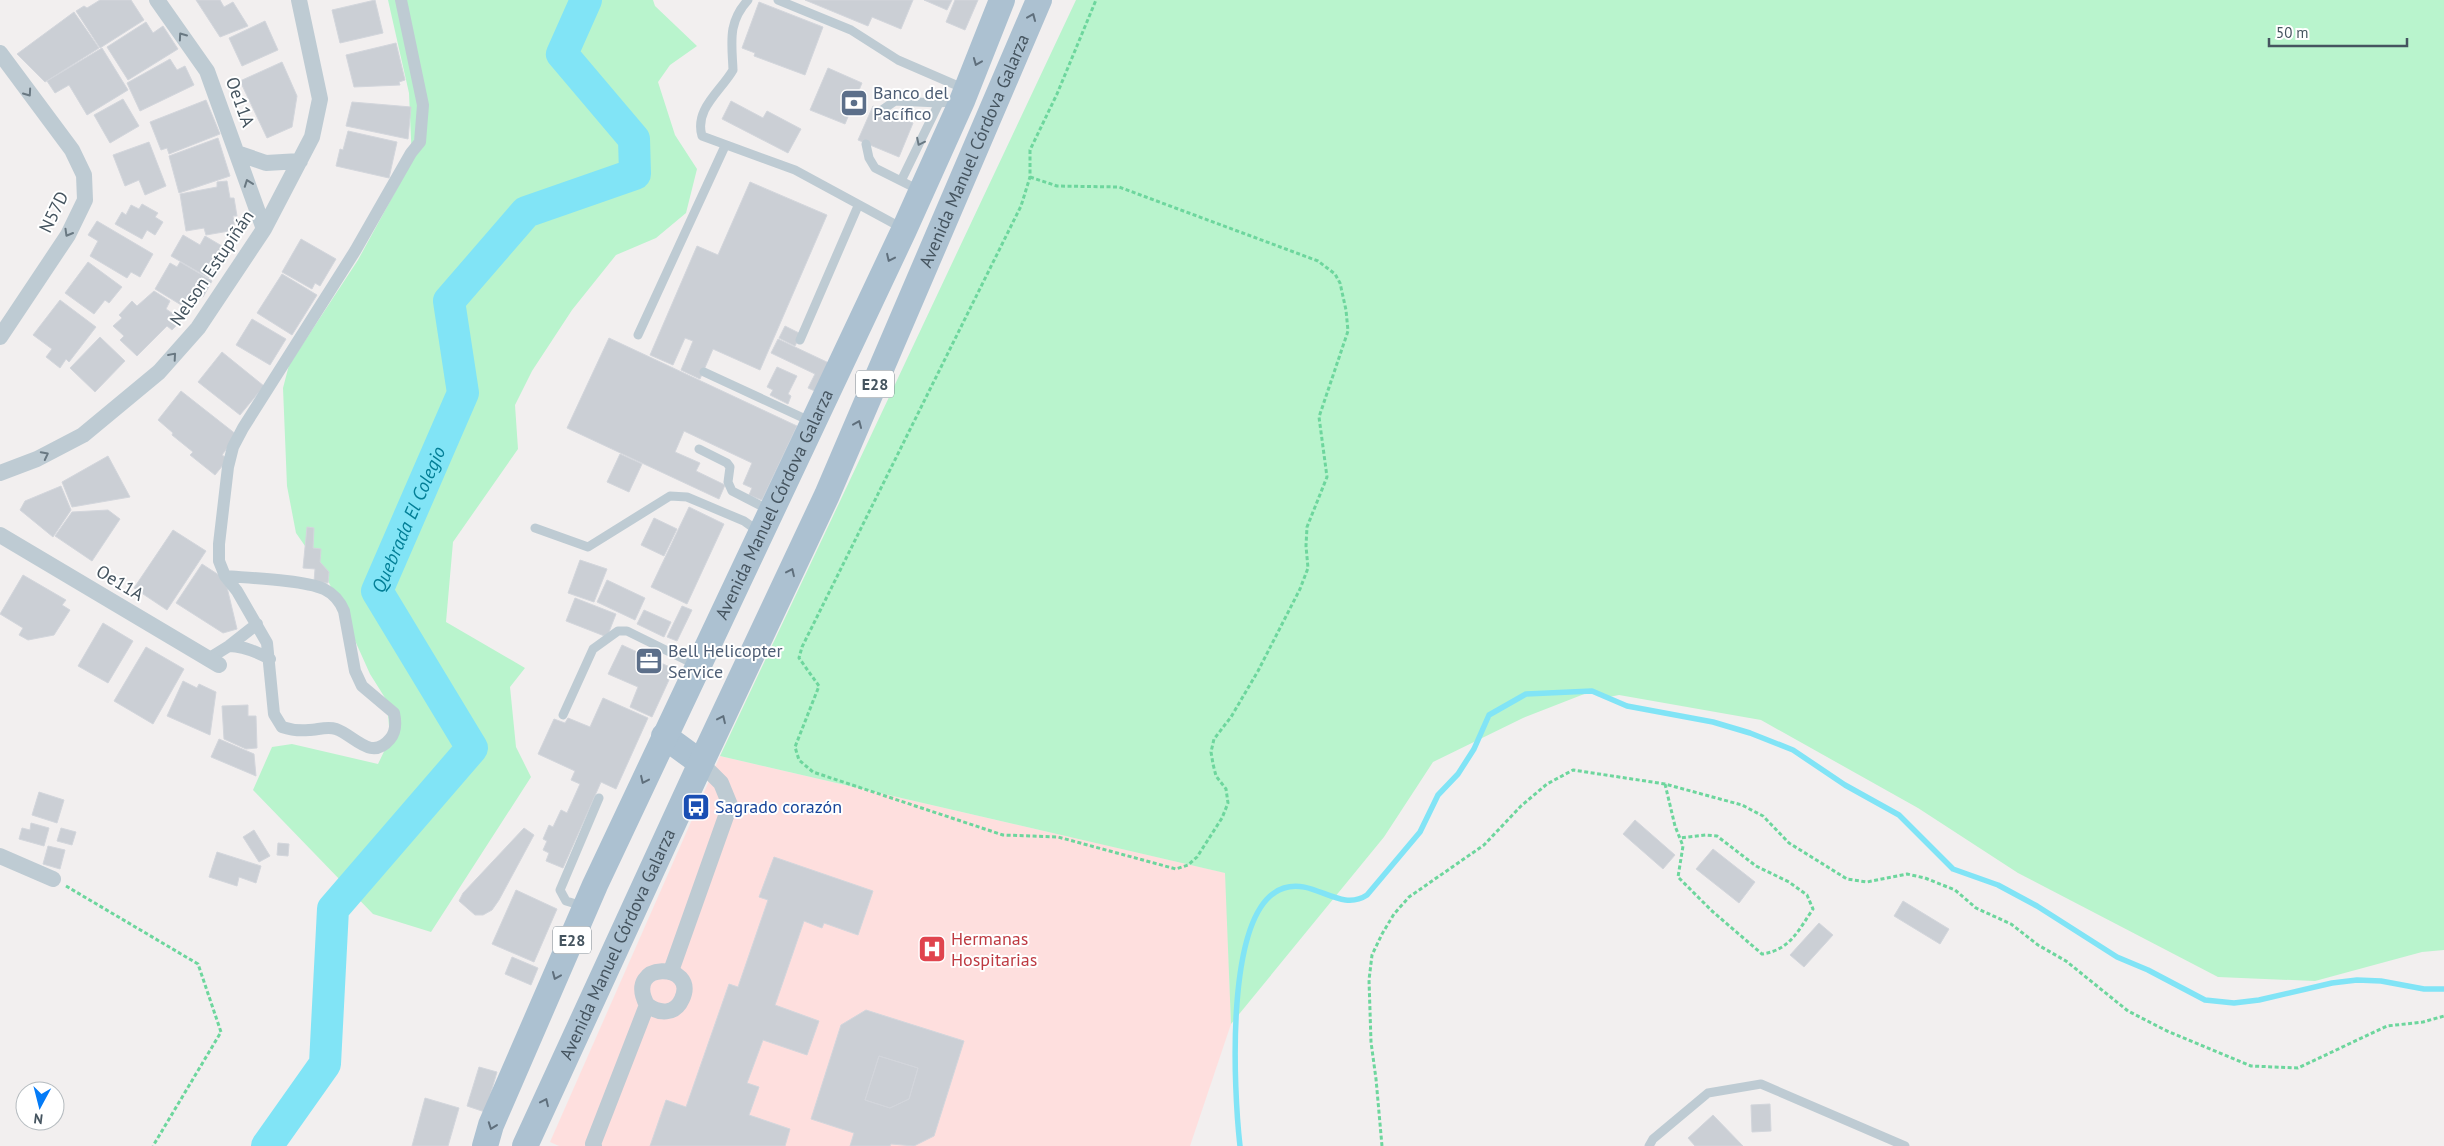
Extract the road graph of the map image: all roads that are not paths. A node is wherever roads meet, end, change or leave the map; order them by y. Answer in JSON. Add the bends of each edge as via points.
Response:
{"nodes":[{"id":1,"x":156,"y":0,"type":"edge"},
{"id":2,"x":299,"y":0,"type":"edge"},
{"id":3,"x":401,"y":0,"type":"edge"},
{"id":4,"x":748,"y":0,"type":"edge"},
{"id":5,"x":778,"y":0,"type":"edge"},
{"id":6,"x":1002,"y":0,"type":"edge"},
{"id":7,"x":1039,"y":0,"type":"edge"},
{"id":8,"x":0,"y":53,"type":"edge"},
{"id":9,"x":956,"y":98,"type":"junction"},
{"id":10,"x":882,"y":110,"type":"dead end"},
{"id":11,"x":866,"y":144,"type":"dead end"},
{"id":12,"x":725,"y":146,"type":"junction"},
{"id":13,"x":236,"y":153,"type":"junction"},
{"id":14,"x":300,"y":161,"type":"junction"},
{"id":15,"x":911,"y":186,"type":"junction"},
{"id":16,"x":858,"y":206,"type":"junction"},
{"id":17,"x":264,"y":229,"type":"junction"},
{"id":18,"x":904,"y":230,"type":"junction"},
{"id":19,"x":2,"y":328,"type":"edge"},
{"id":20,"x":638,"y":336,"type":"dead end"},
{"id":21,"x":800,"y":340,"type":"dead end"},
{"id":22,"x":704,"y":372,"type":"dead end"},
{"id":23,"x":814,"y":423,"type":"junction"},
{"id":24,"x":699,"y":449,"type":"dead end"},
{"id":25,"x":0,"y":472,"type":"edge"},
{"id":26,"x":766,"y":522,"type":"junction"},
{"id":27,"x":535,"y":528,"type":"dead end"},
{"id":28,"x":0,"y":535,"type":"edge"},
{"id":29,"x":225,"y":576,"type":"junction"},
{"id":30,"x":258,"y":624,"type":"junction"},
{"id":31,"x":229,"y":646,"type":"junction"},
{"id":32,"x":270,"y":660,"type":"junction"},
{"id":33,"x":213,"y":662,"type":"joint"},
{"id":34,"x":698,"y":666,"type":"junction"},
{"id":35,"x":563,"y":715,"type":"dead end"},
{"id":36,"x":664,"y":736,"type":"junction"},
{"id":37,"x":701,"y":763,"type":"junction"},
{"id":38,"x":599,"y":798,"type":"dead end"},
{"id":39,"x":0,"y":856,"type":"edge"},
{"id":40,"x":53,"y":878,"type":"road end"},
{"id":41,"x":586,"y":907,"type":"junction"},
{"id":42,"x":672,"y":971,"type":"junction"},
{"id":43,"x":647,"y":1005,"type":"junction"},
{"id":44,"x":485,"y":1146,"type":"edge"},
{"id":45,"x":525,"y":1146,"type":"edge"},
{"id":46,"x":594,"y":1146,"type":"edge"},
{"id":47,"x":1649,"y":1146,"type":"edge"},
{"id":48,"x":1905,"y":1146,"type":"edge"}],
"edges":[{"from":13,"to":1,"type":"street","name":"Oe11A","one_way":true,"via":[[207,72]]},
{"from":2,"to":14,"type":"street","name":"Nelson Estupiñán","via":[[320,99],[312,137]]},
{"from":3,"to":29,"type":"street","via":[[422,99],[420,142],[250,415],[233,448],[219,544],[219,561]]},
{"from":4,"to":12,"type":"lane","via":[[736,19],[730,40],[733,70],[710,100],[699,126],[702,136]]},
{"from":5,"to":9,"type":"lane","via":[[851,30]]},
{"from":6,"to":9,"type":"main road","name":"Avenida Manuel Córdova Galarza","number":"E28","one_way":true},
{"from":37,"to":7,"type":"main road","name":"Avenida Manuel Córdova Galarza","number":"E28","one_way":true,"via":[[827,495]]},
{"from":8,"to":19,"type":"street","name":"N57D","one_way":true,"via":[[72,150],[84,175],[85,200],[68,235]]},
{"from":9,"to":10,"type":"lane","via":[[895,101]]},
{"from":9,"to":15,"type":"main road","name":"Avenida Manuel Córdova Galarza","number":"E28","one_way":true},
{"from":11,"to":15,"type":"lane","via":[[875,168]]},
{"from":12,"to":16,"type":"lane","via":[[795,170]]},
{"from":12,"to":20,"type":"lane"},
{"from":13,"to":14,"type":"street","via":[[266,163]]},
{"from":17,"to":13,"type":"street","name":"Oe11A","one_way":true},
{"from":14,"to":17,"type":"street","name":"Nelson Estupiñán"},
{"from":15,"to":18,"type":"main road","name":"Avenida Manuel Córdova Galarza","number":"E28"},
{"from":16,"to":18,"type":"lane"},
{"from":16,"to":21,"type":"lane"},
{"from":25,"to":17,"type":"street","name":"Nelson Estupiñán","one_way":true,"via":[[38,459],[83,436],[159,372],[198,328]]},
{"from":18,"to":23,"type":"main road","name":"Avenida Manuel Córdova Galarza","number":"E28","one_way":true},
{"from":22,"to":23,"type":"lane"},
{"from":23,"to":26,"type":"main road","name":"Avenida Manuel Córdova Galarza","number":"E28"},
{"from":24,"to":26,"type":"lane","via":[[727,463],[732,491]]},
{"from":26,"to":27,"type":"lane","via":[[744,521],[687,497],[670,496],[588,547]]},
{"from":26,"to":34,"type":"main road","name":"Avenida Manuel Córdova Galarza","number":"E28"},
{"from":28,"to":33,"type":"street","name":"Oe11A"},
{"from":29,"to":30,"type":"street"},
{"from":29,"to":32,"type":"street","via":[[314,586],[332,594],[344,611],[355,671],[362,686],[394,713],[392,736],[385,744],[372,748],[336,729],[293,730],[282,727],[274,714]]},
{"from":30,"to":31,"type":"street"},
{"from":30,"to":32,"type":"street","via":[[267,643]]},
{"from":31,"to":32,"type":"street","via":[[257,652]]},
{"from":31,"to":33,"type":"street"},
{"from":34,"to":35,"type":"lane","via":[[627,631],[618,631],[590,653]]},
{"from":34,"to":36,"type":"main road","name":"Avenida Manuel Córdova Galarza","number":"E28"},
{"from":36,"to":37,"type":"main road"},
{"from":36,"to":41,"type":"main road","name":"Avenida Manuel Córdova Galarza","number":"E28","one_way":true},
{"from":37,"to":42,"type":"street","via":[[721,783],[730,805]]},
{"from":45,"to":37,"type":"main road","name":"Avenida Manuel Córdova Galarza","number":"E28","one_way":true},
{"from":38,"to":41,"type":"lane","via":[[560,890],[566,901]]},
{"from":39,"to":40,"type":"street"},
{"from":41,"to":44,"type":"main road","name":"Avenida Manuel Córdova Galarza","number":"E28","one_way":true,"via":[[491,1125]]},
{"from":42,"to":43,"type":"street","via":[[653,972],[646,978],[642,996]]},
{"from":42,"to":43,"type":"street","via":[[684,986],[680,1004],[664,1012]]},
{"from":43,"to":46,"type":"street"},
{"from":47,"to":48,"type":"lane","via":[[1653,1138],[1708,1094],[1761,1084]]}]}
